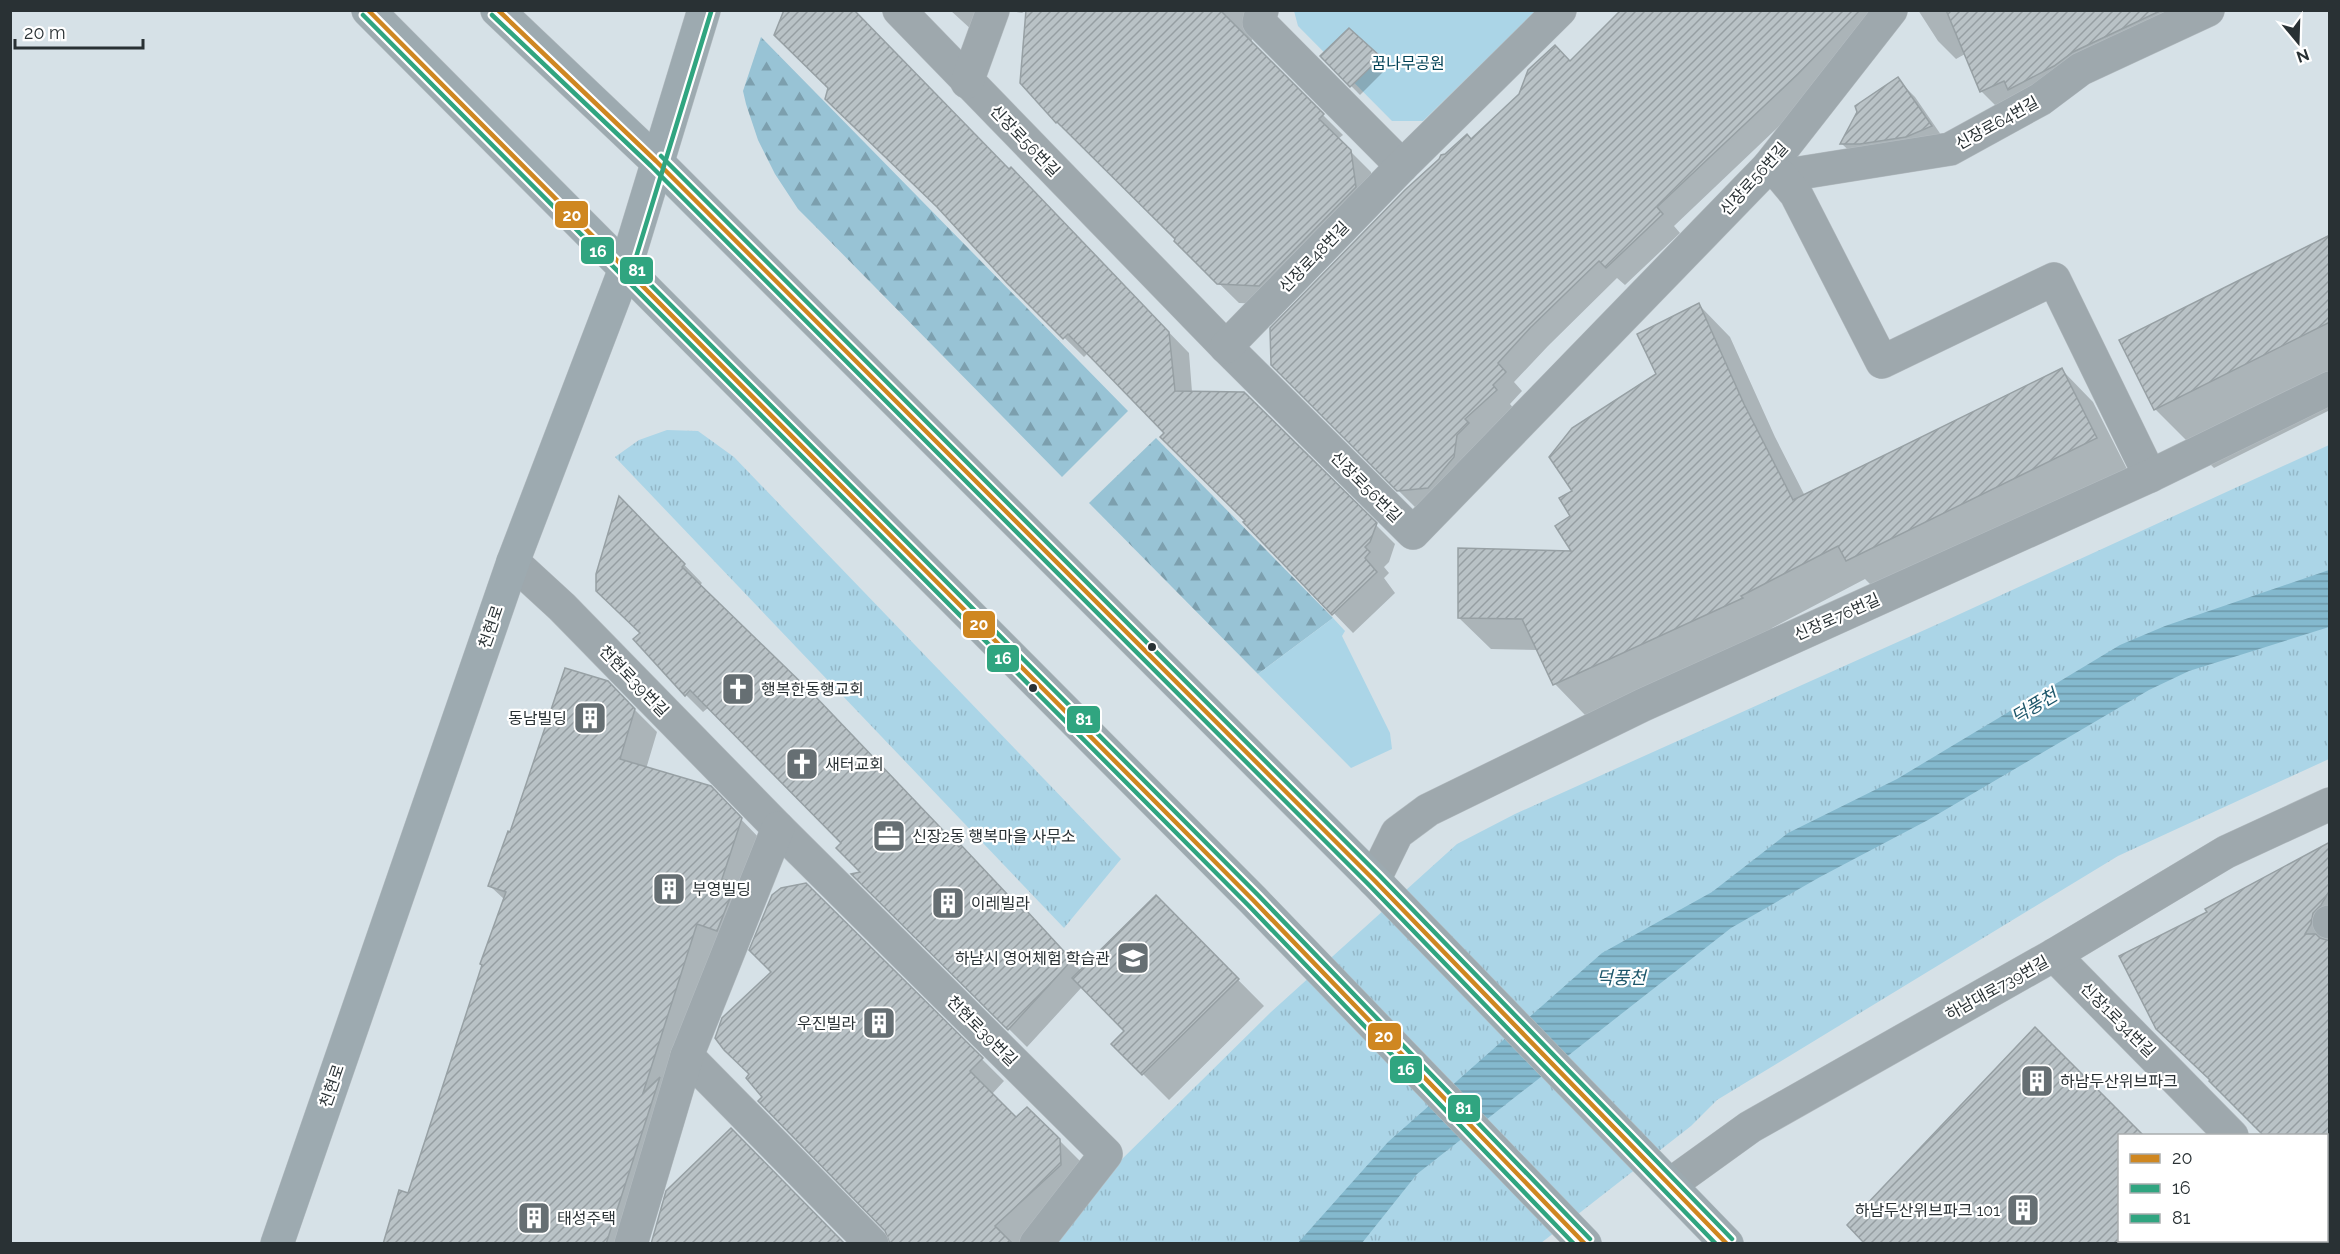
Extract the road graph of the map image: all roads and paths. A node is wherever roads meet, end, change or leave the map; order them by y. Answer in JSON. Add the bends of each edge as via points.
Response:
{"nodes":[{"id":1,"x":368,"y":10,"type":"edge"},
{"id":2,"x":497,"y":10,"type":"edge"},
{"id":3,"x":704,"y":10,"type":"edge"},
{"id":4,"x":899,"y":10,"type":"edge"},
{"id":5,"x":993,"y":10,"type":"edge"},
{"id":6,"x":1262,"y":10,"type":"edge"},
{"id":7,"x":1560,"y":10,"type":"edge"},
{"id":8,"x":1891,"y":10,"type":"edge"},
{"id":9,"x":2208,"y":10,"type":"edge"},
{"id":10,"x":966,"y":82,"type":"junction"},
{"id":11,"x":657,"y":161,"type":"junction"},
{"id":12,"x":1402,"y":166,"type":"junction"},
{"id":13,"x":1775,"y":171,"type":"junction"},
{"id":14,"x":625,"y":269,"type":"junction"},
{"id":15,"x":1226,"y":347,"type":"junction"},
{"id":16,"x":2330,"y":388,"type":"edge"},
{"id":17,"x":2150,"y":476,"type":"junction"},
{"id":18,"x":513,"y":562,"type":"junction"},
{"id":19,"x":2330,"y":804,"type":"edge"},
{"id":20,"x":778,"y":828,"type":"junction"},
{"id":21,"x":1385,"y":891,"type":"junction"},
{"id":22,"x":2054,"y":955,"type":"junction"},
{"id":23,"x":687,"y":1056,"type":"junction"},
{"id":24,"x":2230,"y":1134,"type":"edge"},
{"id":25,"x":1660,"y":1174,"type":"junction"},
{"id":26,"x":1578,"y":1236,"type":"edge"},
{"id":27,"x":277,"y":1244,"type":"edge"},
{"id":28,"x":631,"y":1244,"type":"edge"},
{"id":29,"x":872,"y":1244,"type":"edge"},
{"id":30,"x":1036,"y":1244,"type":"edge"},
{"id":31,"x":1727,"y":1244,"type":"edge"}],
"edges":[{"from":1,"to":14,"type":"main road"},
{"from":2,"to":11,"type":"main road"},
{"from":3,"to":11,"type":"main road","name":"천현로"},
{"from":4,"to":10,"type":"street","name":"신장로56번길"},
{"from":5,"to":10,"type":"street"},
{"from":6,"to":12,"type":"street","via":[[1259,22]]},
{"from":7,"to":12,"type":"street","name":"신장로48번길"},
{"from":8,"to":13,"type":"street","name":"신장로56번길"},
{"from":9,"to":13,"type":"street","name":"신장로64번길","via":[[2081,69],[2042,99],[1950,149]]},
{"from":10,"to":15,"type":"street","name":"신장로56번길"},
{"from":11,"to":14,"type":"main road","name":"천현로"},
{"from":11,"to":21,"type":"main road"},
{"from":12,"to":15,"type":"street","name":"신장로48번길"},
{"from":13,"to":15,"type":"street","name":"신장로56번길","via":[[1413,533]]},
{"from":13,"to":17,"type":"street","via":[[1796,194],[1882,362],[2054,279]]},
{"from":14,"to":18,"type":"main road","name":"천현로"},
{"from":14,"to":26,"type":"main road","via":[[1253,900]]},
{"from":16,"to":17,"type":"street","name":"신장로76번길"},
{"from":17,"to":21,"type":"street","name":"신장로76번길","via":[[1643,705],[1428,810],[1397,833]]},
{"from":18,"to":20,"type":"street","name":"천현로39번길"},
{"from":18,"to":27,"type":"main road","name":"천현로"},
{"from":19,"to":22,"type":"street","name":"하남대로739번길","via":[[2226,852]]},
{"from":20,"to":23,"type":"street"},
{"from":20,"to":30,"type":"street","name":"천현로39번길","via":[[1106,1154]]},
{"from":21,"to":25,"type":"main road"},
{"from":22,"to":24,"type":"street","name":"신장1로34번길"},
{"from":22,"to":25,"type":"street","name":"하남대로739번길"},
{"from":23,"to":28,"type":"street"},
{"from":23,"to":29,"type":"street"},
{"from":25,"to":31,"type":"main road"}]}
